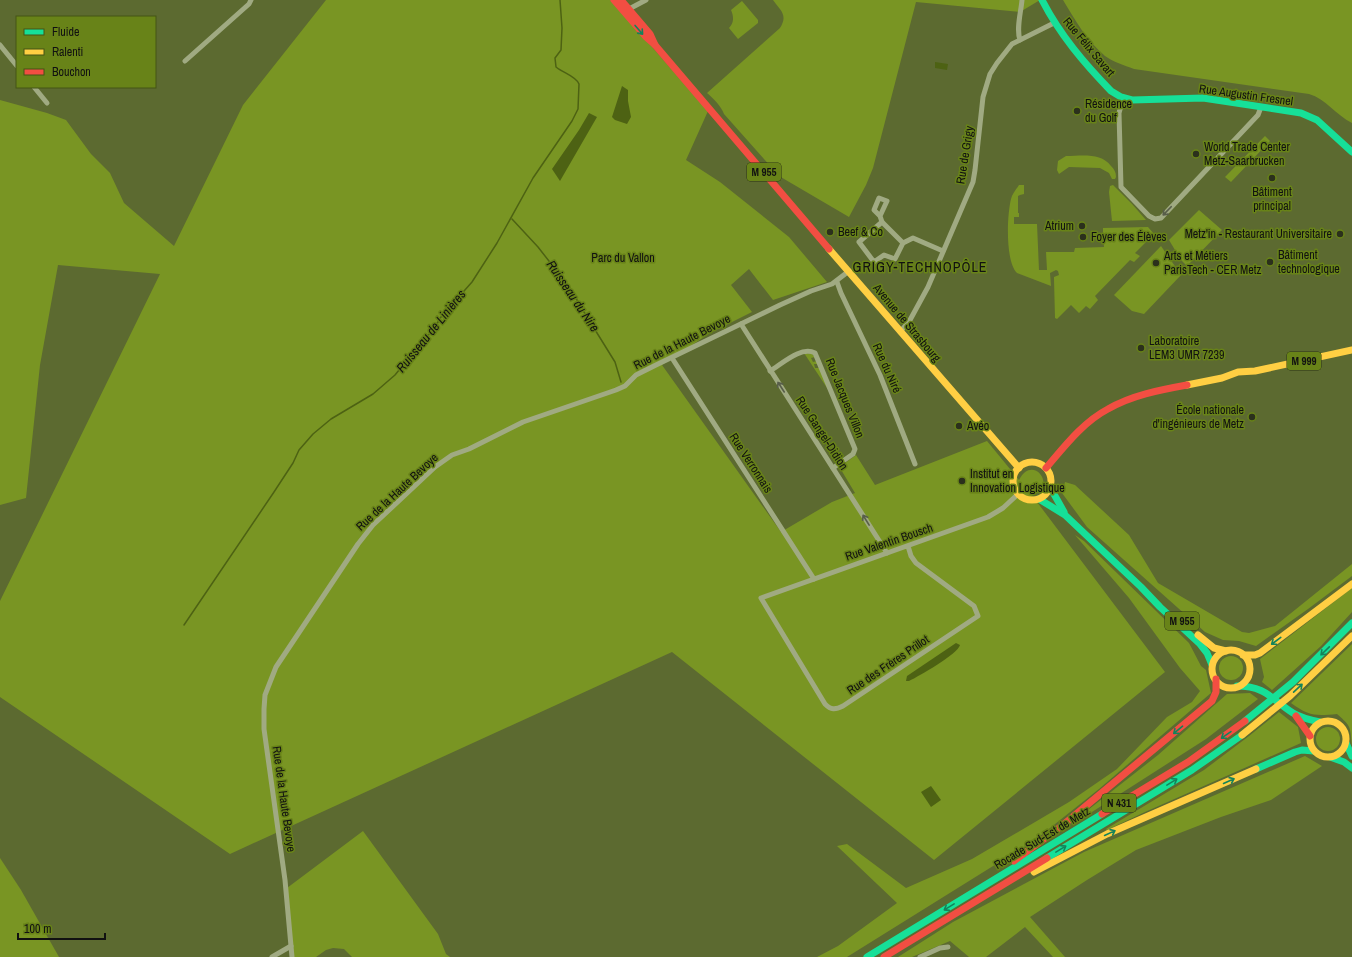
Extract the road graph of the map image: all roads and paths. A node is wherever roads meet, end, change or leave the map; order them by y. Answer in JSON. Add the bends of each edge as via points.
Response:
{"nodes":[{"id":1,"x":251,"y":0,"type":"edge"},
{"id":2,"x":614,"y":0,"type":"edge"},
{"id":3,"x":621,"y":0,"type":"edge"},
{"id":4,"x":646,"y":0,"type":"edge"},
{"id":5,"x":1022,"y":0,"type":"edge"},
{"id":6,"x":1042,"y":0,"type":"edge"},
{"id":7,"x":629,"y":9,"type":"junction"},
{"id":8,"x":1054,"y":23,"type":"junction"},
{"id":9,"x":1020,"y":40,"type":"junction"},
{"id":10,"x":655,"y":44,"type":"junction"},
{"id":11,"x":0,"y":45,"type":"edge"},
{"id":12,"x":185,"y":61,"type":"dead end"},
{"id":13,"x":16,"y":65,"type":"edge"},
{"id":14,"x":35,"y":88,"type":"edge"},
{"id":15,"x":1123,"y":98,"type":"junction"},
{"id":16,"x":47,"y":104,"type":"dead end"},
{"id":17,"x":1261,"y":107,"type":"junction"},
{"id":18,"x":1352,"y":152,"type":"edge"},
{"id":19,"x":880,"y":216,"type":"dead end"},
{"id":20,"x":882,"y":222,"type":"junction"},
{"id":21,"x":903,"y":243,"type":"junction"},
{"id":22,"x":943,"y":251,"type":"junction"},
{"id":23,"x":849,"y":271,"type":"junction"},
{"id":24,"x":837,"y":282,"type":"junction"},
{"id":25,"x":741,"y":324,"type":"junction"},
{"id":26,"x":900,"y":332,"type":"junction"},
{"id":27,"x":1352,"y":350,"type":"edge"},
{"id":28,"x":672,"y":358,"type":"junction"},
{"id":29,"x":770,"y":371,"type":"junction"},
{"id":30,"x":915,"y":464,"type":"dead end"},
{"id":31,"x":833,"y":468,"type":"junction"},
{"id":32,"x":1019,"y":468,"type":"junction"},
{"id":33,"x":1046,"y":468,"type":"junction"},
{"id":34,"x":1050,"y":487,"type":"junction"},
{"id":35,"x":1018,"y":494,"type":"junction"},
{"id":36,"x":1039,"y":499,"type":"junction"},
{"id":37,"x":1065,"y":514,"type":"junction"},
{"id":38,"x":908,"y":546,"type":"junction"},
{"id":39,"x":887,"y":553,"type":"junction"},
{"id":40,"x":814,"y":579,"type":"junction"},
{"id":41,"x":1352,"y":584,"type":"edge"},
{"id":42,"x":1141,"y":587,"type":"junction"},
{"id":43,"x":761,"y":598,"type":"joint"},
{"id":44,"x":1352,"y":623,"type":"edge"},
{"id":45,"x":1352,"y":636,"type":"edge"},
{"id":46,"x":1226,"y":651,"type":"junction"},
{"id":47,"x":1243,"y":655,"type":"junction"},
{"id":48,"x":1212,"y":665,"type":"junction"},
{"id":49,"x":1249,"y":671,"type":"junction"},
{"id":50,"x":1216,"y":680,"type":"junction"},
{"id":51,"x":1237,"y":686,"type":"junction"},
{"id":52,"x":1258,"y":688,"type":"junction"},
{"id":53,"x":1295,"y":715,"type":"junction"},
{"id":54,"x":1320,"y":722,"type":"junction"},
{"id":55,"x":1310,"y":736,"type":"junction"},
{"id":56,"x":1346,"y":743,"type":"junction"},
{"id":57,"x":1314,"y":751,"type":"junction"},
{"id":58,"x":1352,"y":756,"type":"edge"},
{"id":59,"x":1330,"y":757,"type":"junction"},
{"id":60,"x":1352,"y":768,"type":"edge"},
{"id":61,"x":962,"y":899,"type":"junction"},
{"id":62,"x":963,"y":908,"type":"junction"},
{"id":63,"x":291,"y":946,"type":"junction"},
{"id":64,"x":948,"y":947,"type":"dead end"},
{"id":65,"x":272,"y":957,"type":"edge"},
{"id":66,"x":292,"y":957,"type":"edge"},
{"id":67,"x":867,"y":957,"type":"edge"},
{"id":68,"x":884,"y":957,"type":"edge"},
{"id":69,"x":920,"y":957,"type":"edge"}],
"edges":[{"from":1,"to":12,"type":"street"},
{"from":2,"to":10,"type":"main road","name":"Avenue de Strasbourg","number":"M 955","one_way":true},
{"from":3,"to":7,"type":"main road","name":"Avenue de Strasbourg","number":"M 955"},
{"from":4,"to":7,"type":"street"},
{"from":5,"to":9,"type":"street","via":[[1017,30]]},
{"from":6,"to":8,"type":"main road","name":"Rue Félix Savart"},
{"from":7,"to":10,"type":"main road","name":"Avenue de Strasbourg","number":"M 955"},
{"from":8,"to":9,"type":"street","name":"Rue de Grigy"},
{"from":8,"to":15,"type":"main road","name":"Rue Félix Savart","via":[[1081,60],[1111,92]]},
{"from":9,"to":22,"type":"street","name":"Rue de Grigy","via":[[1009,47],[990,74],[983,97],[973,182]]},
{"from":10,"to":23,"type":"main road","name":"Avenue de Strasbourg","number":"M 955"},
{"from":11,"to":13,"type":"street"},
{"from":14,"to":16,"type":"street"},
{"from":15,"to":17,"type":"main road","name":"Rue Augustin Fresnel","via":[[1203,98]]},
{"from":17,"to":15,"type":"street","one_way":true,"via":[[1258,115],[1161,218],[1154,219],[1121,187],[1119,113]]},
{"from":17,"to":18,"type":"main road","name":"Rue Augustin Fresnel","via":[[1301,113],[1317,120]]},
{"from":19,"to":20,"type":"street"},
{"from":20,"to":21,"type":"street"},
{"from":20,"to":21,"type":"street","via":[[859,242],[874,262],[884,255],[895,259]]},
{"from":21,"to":22,"type":"street","via":[[913,238]]},
{"from":22,"to":26,"type":"street","name":"Rue de Grigy","via":[[914,314]]},
{"from":23,"to":24,"type":"street","name":"Rue de la Haute Bevoye"},
{"from":23,"to":26,"type":"main road","name":"Avenue de Strasbourg","number":"M 955"},
{"from":24,"to":25,"type":"street","name":"Rue de la Haute Bevoye"},
{"from":24,"to":30,"type":"street","name":"Rue du Niré","via":[[880,375]]},
{"from":25,"to":28,"type":"street","name":"Rue de la Haute Bevoye"},
{"from":25,"to":29,"type":"street","name":"Rue Gangel-Didion"},
{"from":26,"to":32,"type":"main road","name":"Avenue de Strasbourg","number":"M 955"},
{"from":27,"to":33,"type":"main road","number":"M 999","via":[[1255,371],[1231,379],[1222,378],[1142,396],[1115,405],[1089,422]]},
{"from":28,"to":40,"type":"street","name":"Rue Verronnais"},
{"from":28,"to":63,"type":"street","name":"Rue de la Haute Bevoye","via":[[636,375],[625,386],[523,422],[452,456],[435,467],[373,525],[292,642],[269,683],[264,709],[264,729],[285,880]]},
{"from":31,"to":29,"type":"street","name":"Rue Gangel-Didion","one_way":true},
{"from":29,"to":31,"type":"street","name":"Rue Jacques Villon","via":[[800,352],[811,350],[815,353],[855,449],[853,454]]},
{"from":39,"to":31,"type":"street","name":"Rue Gangel-Didion","one_way":true},
{"from":32,"to":33,"type":"main road","via":[[1032,463]]},
{"from":32,"to":35,"type":"main road","via":[[1014,483]]},
{"from":33,"to":34,"type":"main road","via":[[1051,477]]},
{"from":34,"to":36,"type":"main road"},
{"from":34,"to":37,"type":"main road","number":"M 955"},
{"from":35,"to":36,"type":"main road","via":[[1028,500]]},
{"from":35,"to":38,"type":"street","name":"Rue Valentin Bousch","via":[[988,518]]},
{"from":36,"to":37,"type":"main road","number":"M 955"},
{"from":37,"to":42,"type":"main road","number":"M 955"},
{"from":38,"to":39,"type":"street","name":"Rue Valentin Bousch"},
{"from":38,"to":43,"type":"street","name":"Rue des Frères Prillot","via":[[916,563],[974,606],[978,616],[836,710],[825,704]]},
{"from":39,"to":40,"type":"street","name":"Rue Valentin Bousch"},
{"from":40,"to":43,"type":"street","name":"Rue Valentin Bousch"},
{"from":41,"to":47,"type":"main road","one_way":true,"via":[[1260,653]]},
{"from":42,"to":46,"type":"main road","number":"M 955","via":[[1209,645]]},
{"from":42,"to":48,"type":"main road","number":"M 955","via":[[1200,644]]},
{"from":44,"to":61,"type":"main road","name":"Rocade Sud-Est de Metz","number":"N 431","one_way":true,"via":[[1284,690],[1239,726],[1188,762]]},
{"from":62,"to":45,"type":"main road","name":"Rocade Sud-Est de Metz","number":"N 431","one_way":true,"via":[[1192,770],[1290,696]]},
{"from":46,"to":47,"type":"main road","via":[[1235,650]]},
{"from":46,"to":48,"type":"main road","via":[[1217,656]]},
{"from":47,"to":49,"type":"main road"},
{"from":48,"to":50,"type":"main road"},
{"from":49,"to":51,"type":"main road","via":[[1243,683]]},
{"from":49,"to":52,"type":"main road"},
{"from":50,"to":51,"type":"main road","via":[[1225,686]]},
{"from":50,"to":61,"type":"main road","one_way":true,"via":[[1216,692],[1212,701],[1063,825]]},
{"from":51,"to":52,"type":"main road"},
{"from":52,"to":53,"type":"main road"},
{"from":53,"to":54,"type":"main road"},
{"from":53,"to":55,"type":"main road"},
{"from":54,"to":55,"type":"main road"},
{"from":54,"to":56,"type":"main road","via":[[1338,723],[1346,734]]},
{"from":55,"to":57,"type":"main road"},
{"from":56,"to":58,"type":"main road"},
{"from":56,"to":59,"type":"main road","via":[[1340,753]]},
{"from":57,"to":59,"type":"main road","via":[[1321,756]]},
{"from":62,"to":57,"type":"main road","one_way":true,"via":[[1107,834],[1295,752]]},
{"from":59,"to":60,"type":"main road"},
{"from":61,"to":67,"type":"main road","name":"Rocade Sud-Est de Metz","number":"N 431","one_way":true},
{"from":62,"to":68,"type":"main road","name":"Rocade Sud-Est de Metz","number":"N 431"},
{"from":63,"to":65,"type":"street"},
{"from":63,"to":66,"type":"street","name":"Rue de la Haute Bevoye"},
{"from":64,"to":69,"type":"street"}]}
